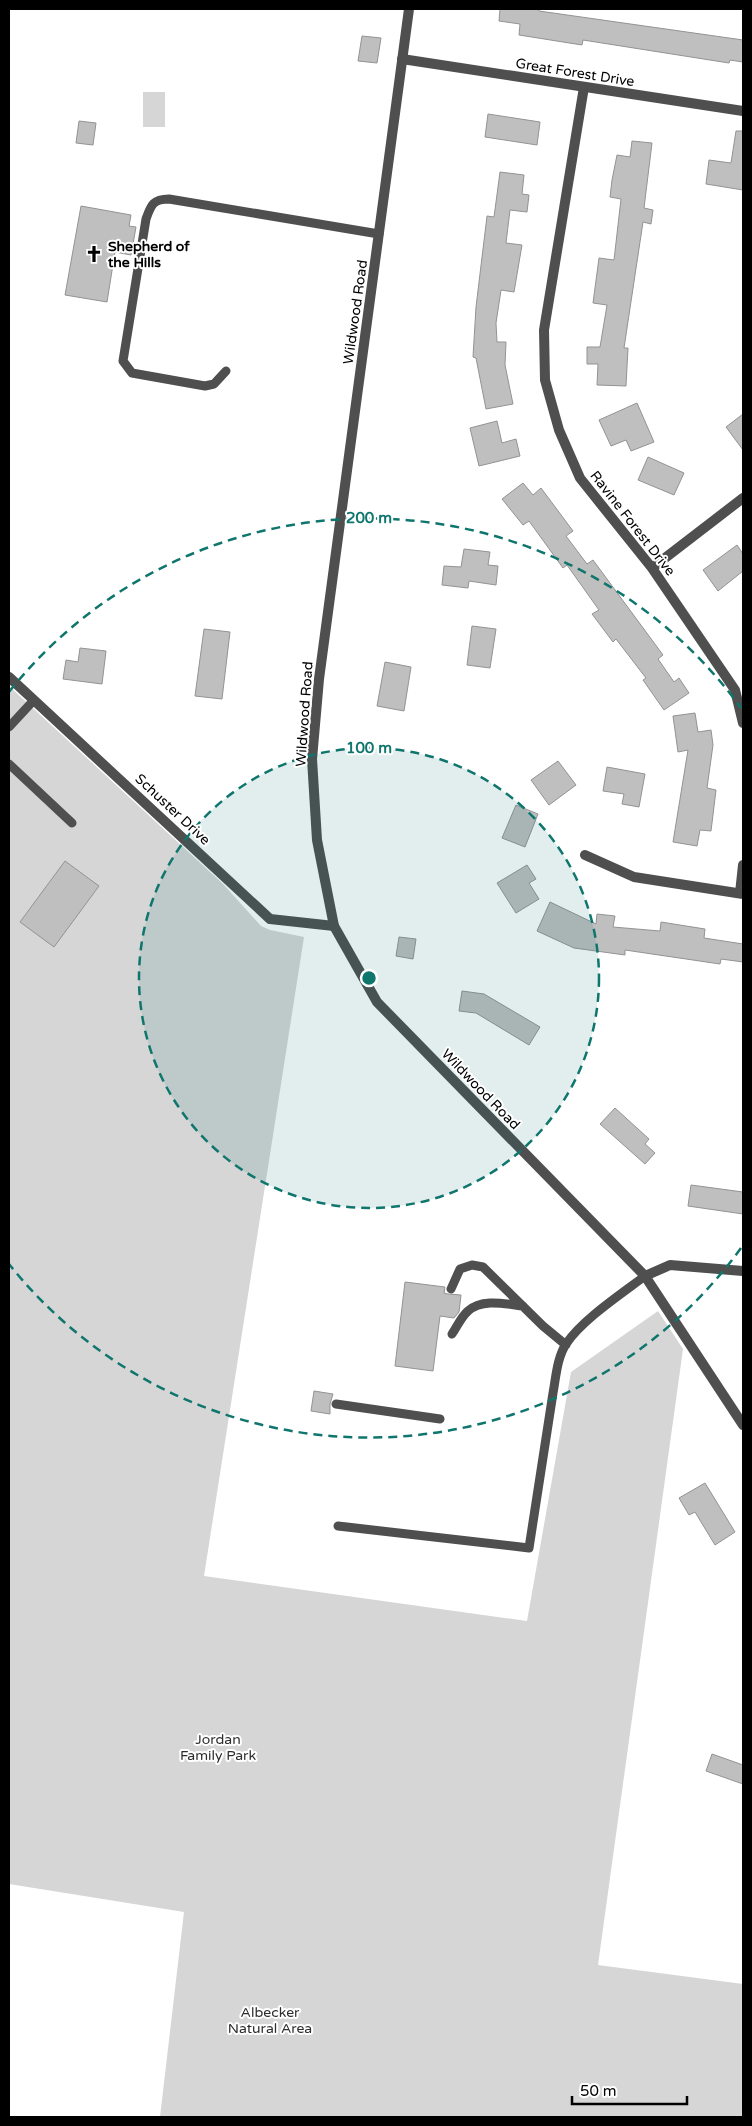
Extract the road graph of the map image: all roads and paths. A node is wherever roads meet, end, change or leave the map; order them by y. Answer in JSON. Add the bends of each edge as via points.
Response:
{"nodes":[{"id":1,"x":409,"y":9,"type":"edge"},
{"id":2,"x":402,"y":59,"type":"junction"},
{"id":3,"x":584,"y":87,"type":"junction"},
{"id":4,"x":743,"y":111,"type":"edge"},
{"id":5,"x":379,"y":234,"type":"junction"},
{"id":6,"x":226,"y":371,"type":"dead end"},
{"id":7,"x":743,"y":498,"type":"edge"},
{"id":8,"x":652,"y":568,"type":"junction"},
{"id":9,"x":9,"y":677,"type":"edge"},
{"id":10,"x":34,"y":700,"type":"junction"},
{"id":11,"x":743,"y":723,"type":"edge"},
{"id":12,"x":9,"y":727,"type":"edge"},
{"id":13,"x":9,"y":764,"type":"edge"},
{"id":14,"x":72,"y":823,"type":"dead end"},
{"id":15,"x":585,"y":855,"type":"dead end"},
{"id":16,"x":743,"y":865,"type":"edge"},
{"id":17,"x":741,"y":893,"type":"edge"},
{"id":18,"x":334,"y":926,"type":"junction"},
{"id":19,"x":743,"y":1271,"type":"edge"},
{"id":20,"x":645,"y":1276,"type":"junction"},
{"id":21,"x":451,"y":1289,"type":"dead end"},
{"id":22,"x":523,"y":1306,"type":"junction"},
{"id":23,"x":452,"y":1334,"type":"dead end"},
{"id":24,"x":566,"y":1345,"type":"junction"},
{"id":25,"x":336,"y":1404,"type":"dead end"},
{"id":26,"x":440,"y":1419,"type":"dead end"},
{"id":27,"x":743,"y":1425,"type":"edge"},
{"id":28,"x":338,"y":1526,"type":"dead end"}],
"edges":[{"from":1,"to":2,"type":"street","name":"Wildwood Road"},
{"from":2,"to":3,"type":"street","name":"Great Forest Drive"},
{"from":2,"to":5,"type":"street","name":"Wildwood Road"},
{"from":3,"to":4,"type":"street","name":"Great Forest Drive"},
{"from":3,"to":8,"type":"street","name":"Ravine Forest Drive","via":[[544,330],[545,380],[559,430],[580,478]]},
{"from":5,"to":6,"type":"lane","via":[[169,199],[152,203],[146,219],[123,360],[132,373],[205,386],[214,384]]},
{"from":5,"to":18,"type":"street","name":"Wildwood Road","via":[[319,679],[312,759],[316,840]]},
{"from":7,"to":8,"type":"street"},
{"from":8,"to":11,"type":"street","name":"Ravine Forest Drive","via":[[735,690]]},
{"from":9,"to":10,"type":"street","name":"Schuster Drive"},
{"from":10,"to":12,"type":"lane"},
{"from":10,"to":18,"type":"street","name":"Schuster Drive","via":[[270,919]]},
{"from":13,"to":14,"type":"lane"},
{"from":15,"to":17,"type":"street","via":[[634,877]]},
{"from":16,"to":17,"type":"street"},
{"from":18,"to":20,"type":"street","name":"Wildwood Road","via":[[377,1002]]},
{"from":19,"to":20,"type":"street","via":[[670,1265]]},
{"from":20,"to":24,"type":"lane","via":[[591,1319]]},
{"from":20,"to":27,"type":"street","name":"Wildwood Road"},
{"from":21,"to":22,"type":"lane","via":[[460,1269],[483,1267]]},
{"from":22,"to":23,"type":"lane","via":[[497,1302],[480,1304],[468,1310]]},
{"from":22,"to":24,"type":"lane"},
{"from":24,"to":28,"type":"lane","via":[[551,1401],[529,1548]]},
{"from":25,"to":26,"type":"lane"}]}
